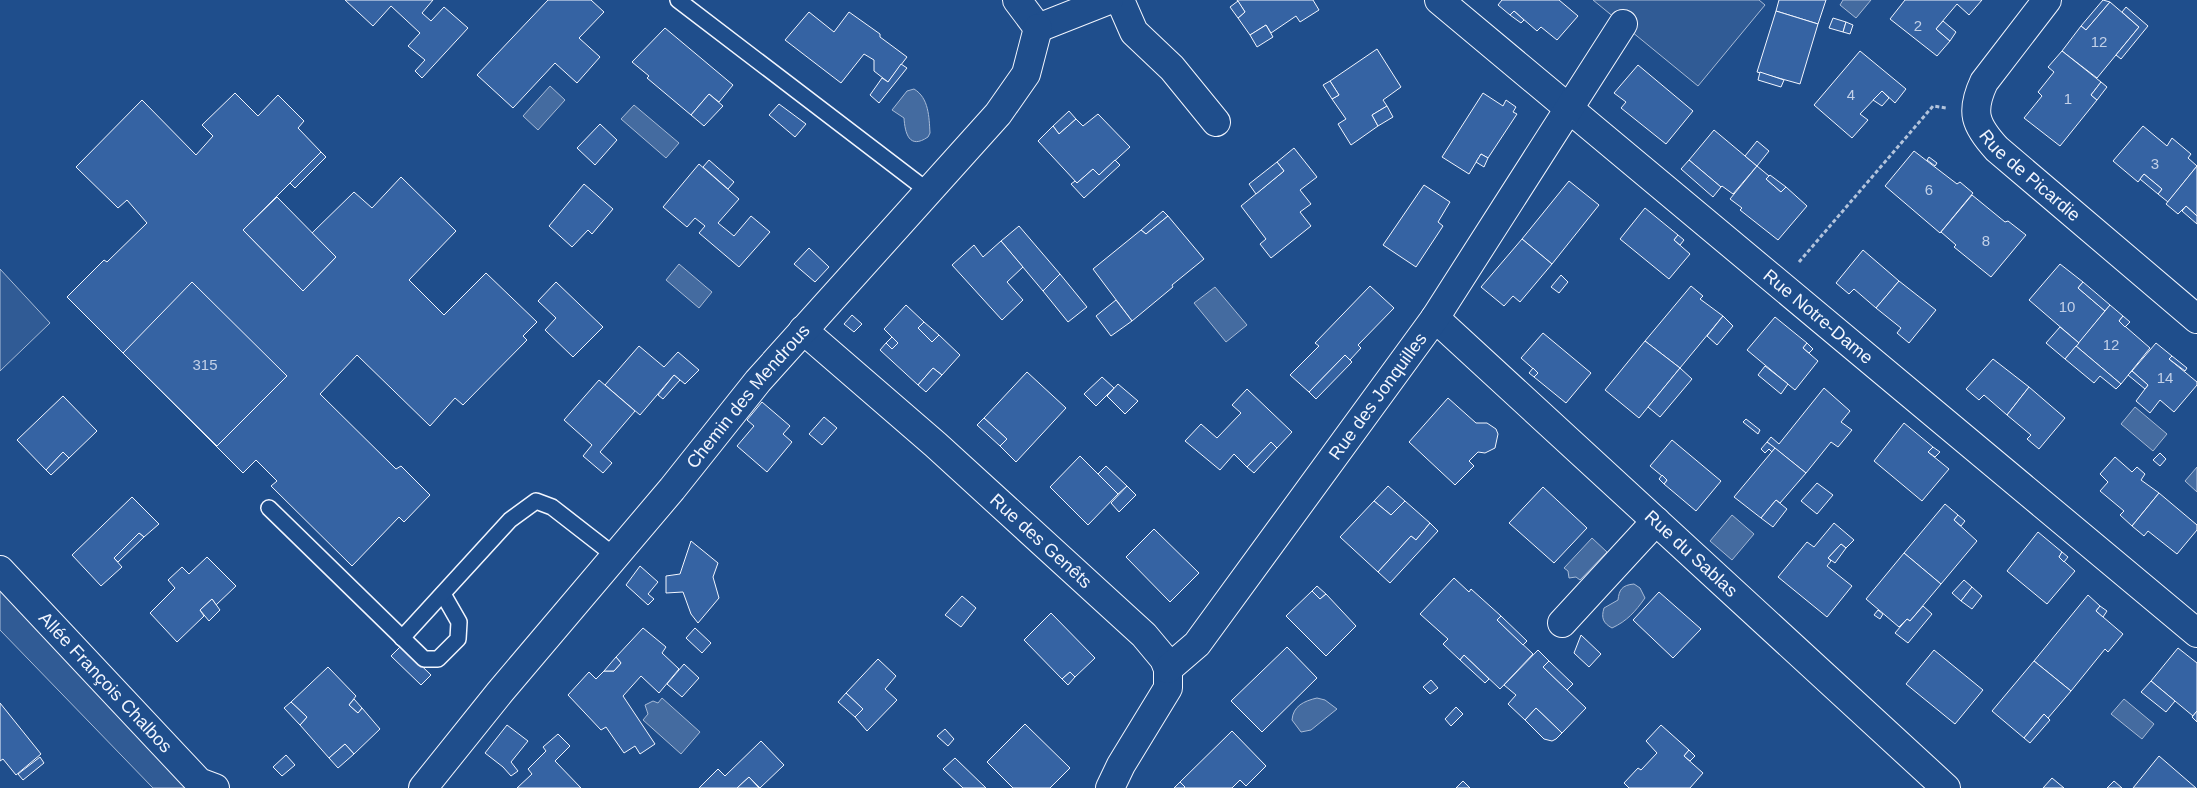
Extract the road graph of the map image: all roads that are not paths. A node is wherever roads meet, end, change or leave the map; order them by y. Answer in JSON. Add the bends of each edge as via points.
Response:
{"nodes":[{"id":1,"x":678,"y":0,"type":"edge"},
{"id":2,"x":1017,"y":0,"type":"edge"},
{"id":3,"x":1109,"y":0,"type":"edge"},
{"id":4,"x":1120,"y":0,"type":"edge"},
{"id":5,"x":1439,"y":0,"type":"edge"},
{"id":6,"x":2047,"y":0,"type":"edge"},
{"id":7,"x":1623,"y":24,"type":"dead end"},
{"id":8,"x":1038,"y":28,"type":"junction"},
{"id":9,"x":1569,"y":110,"type":"junction"},
{"id":10,"x":1216,"y":122,"type":"dead end"},
{"id":11,"x":928,"y":190,"type":"junction"},
{"id":12,"x":1435,"y":318,"type":"junction"},
{"id":13,"x":2197,"y":320,"type":"edge"},
{"id":14,"x":804,"y":330,"type":"junction"},
{"id":15,"x":269,"y":508,"type":"dead end"},
{"id":16,"x":1656,"y":520,"type":"junction"},
{"id":17,"x":615,"y":556,"type":"junction"},
{"id":18,"x":0,"y":570,"type":"edge"},
{"id":19,"x":443,"y":594,"type":"junction"},
{"id":20,"x":1562,"y":623,"type":"dead end"},
{"id":21,"x":2197,"y":633,"type":"edge"},
{"id":22,"x":402,"y":638,"type":"junction"},
{"id":23,"x":1168,"y":669,"type":"junction"},
{"id":24,"x":215,"y":788,"type":"edge"},
{"id":25,"x":423,"y":788,"type":"edge"},
{"id":26,"x":1110,"y":788,"type":"edge"},
{"id":27,"x":1946,"y":788,"type":"edge"}],
"edges":[{"from":1,"to":11,"type":"lane"},
{"from":2,"to":8,"type":"street"},
{"from":3,"to":8,"type":"street"},
{"from":4,"to":10,"type":"street","via":[[1134,32],[1172,68]]},
{"from":5,"to":9,"type":"street","name":"Rue Notre-Dame"},
{"from":6,"to":13,"type":"street","name":"Rue de Picardie","via":[[1984,82],[1978,96],[1976,115],[1981,132]]},
{"from":7,"to":9,"type":"street","name":"Rue des Jonquilles"},
{"from":8,"to":11,"type":"street","name":"Chemin des Mendrous","via":[[1026,74],[998,114]]},
{"from":9,"to":12,"type":"street","name":"Rue des Jonquilles"},
{"from":9,"to":21,"type":"street","name":"Rue Notre-Dame"},
{"from":11,"to":14,"type":"street","name":"Chemin des Mendrous"},
{"from":12,"to":16,"type":"street","name":"Rue du Sablas"},
{"from":12,"to":23,"type":"street","name":"Rue des Jonquilles","via":[[1197,644]]},
{"from":14,"to":17,"type":"street","name":"Chemin des Mendrous","via":[[758,381]]},
{"from":14,"to":23,"type":"street","name":"Rue des Genêts","via":[[936,445],[1144,635]]},
{"from":15,"to":22,"type":"lane"},
{"from":16,"to":20,"type":"street"},
{"from":16,"to":27,"type":"street","name":"Rue du Sablas"},
{"from":17,"to":19,"type":"lane","via":[[552,507],[536,501],[510,520]]},
{"from":17,"to":25,"type":"street","name":"Chemin des Mendrous"},
{"from":18,"to":24,"type":"street","name":"Allée François Chalbos","via":[[199,782]]},
{"from":19,"to":22,"type":"lane"},
{"from":19,"to":22,"type":"lane","via":[[459,622],[458,639],[438,660],[424,659]]},
{"from":23,"to":26,"type":"street","via":[[1168,688]]}]}
